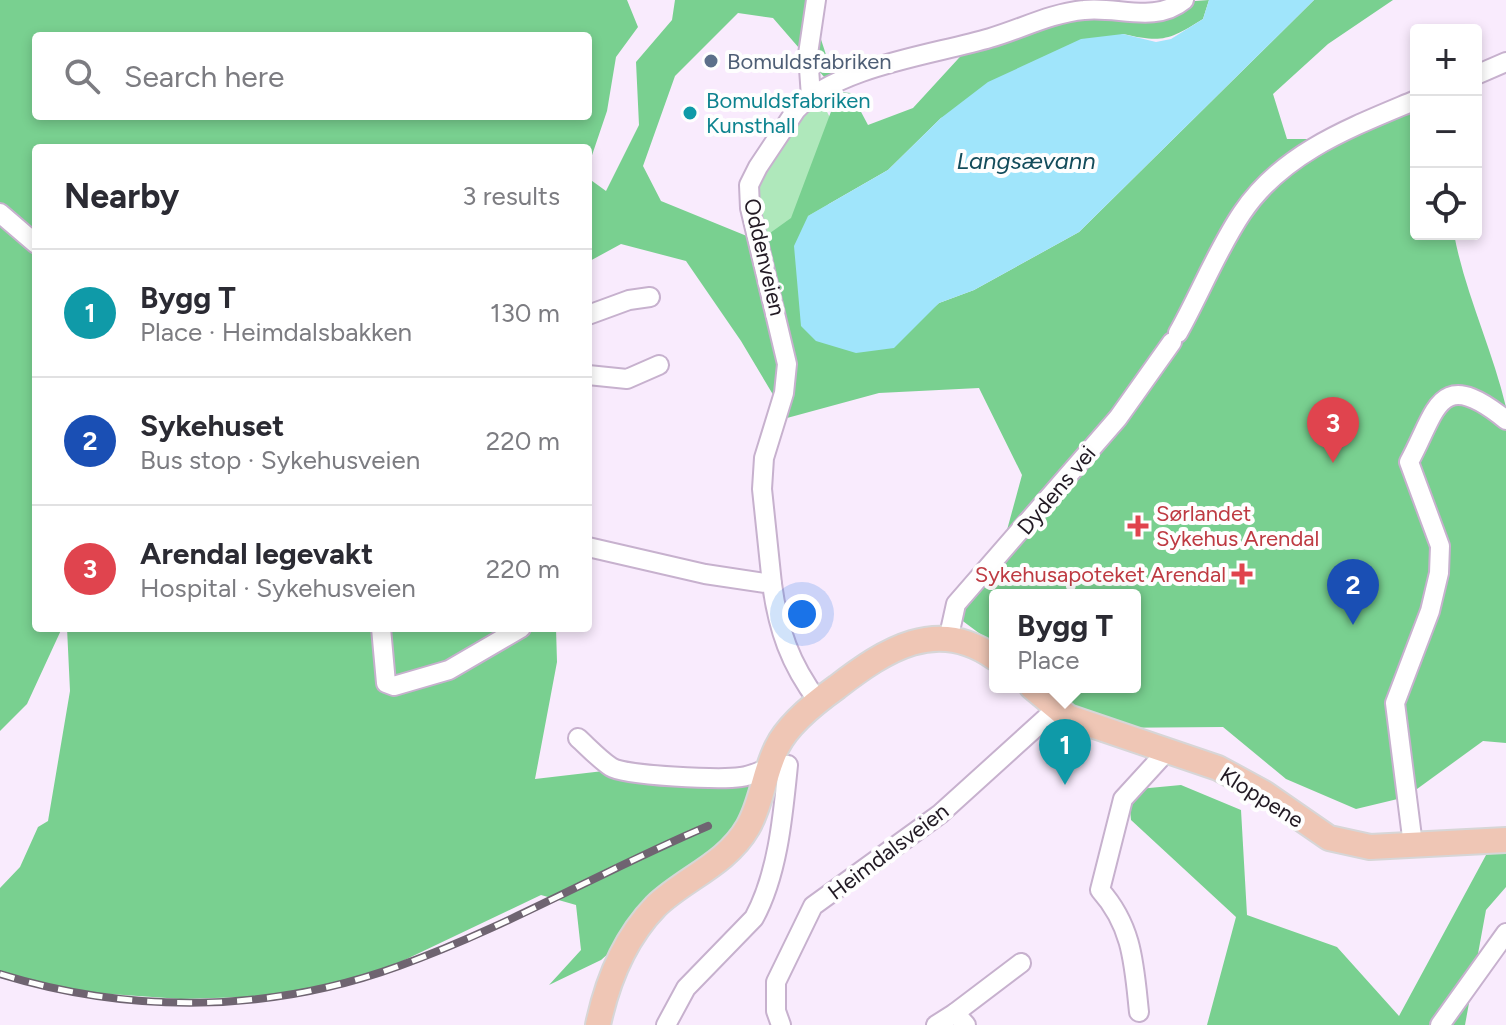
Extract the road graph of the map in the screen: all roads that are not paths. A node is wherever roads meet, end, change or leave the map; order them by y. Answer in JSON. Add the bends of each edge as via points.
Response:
{"nodes":[{"id":1,"x":816,"y":0,"type":"edge"},
{"id":2,"x":1184,"y":0,"type":"edge"},
{"id":3,"x":1089,"y":5,"type":"edge"},
{"id":4,"x":1504,"y":66,"type":"edge"},
{"id":5,"x":1482,"y":73,"type":"edge"},
{"id":6,"x":811,"y":97,"type":"junction"},
{"id":7,"x":1410,"y":103,"type":"edge"},
{"id":8,"x":0,"y":213,"type":"edge"},
{"id":9,"x":32,"y":241,"type":"edge"},
{"id":10,"x":650,"y":297,"type":"dead end"},
{"id":11,"x":592,"y":314,"type":"edge"},
{"id":12,"x":659,"y":365,"type":"dead end"},
{"id":13,"x":592,"y":375,"type":"edge"},
{"id":14,"x":1506,"y":420,"type":"edge"},
{"id":15,"x":592,"y":548,"type":"edge"},
{"id":16,"x":772,"y":584,"type":"junction"},
{"id":17,"x":381,"y":632,"type":"edge"},
{"id":18,"x":514,"y":632,"type":"edge"},
{"id":19,"x":948,"y":640,"type":"junction"},
{"id":20,"x":989,"y":653,"type":"edge"},
{"id":21,"x":1039,"y":693,"type":"edge"},
{"id":22,"x":818,"y":701,"type":"junction"},
{"id":23,"x":1056,"y":709,"type":"junction"},
{"id":24,"x":578,"y":738,"type":"dead end"},
{"id":25,"x":1167,"y":751,"type":"junction"},
{"id":26,"x":772,"y":765,"type":"junction"},
{"id":27,"x":1506,"y":840,"type":"edge"},
{"id":28,"x":1413,"y":845,"type":"junction"},
{"id":29,"x":1506,"y":933,"type":"edge"},
{"id":30,"x":1021,"y":963,"type":"dead end"},
{"id":31,"x":1139,"y":1012,"type":"dead end"},
{"id":32,"x":960,"y":1019,"type":"edge"},
{"id":33,"x":598,"y":1025,"type":"edge"},
{"id":34,"x":666,"y":1025,"type":"edge"},
{"id":35,"x":781,"y":1025,"type":"edge"},
{"id":36,"x":936,"y":1025,"type":"edge"},
{"id":37,"x":1440,"y":1025,"type":"edge"}],
"edges":[{"from":1,"to":6,"type":"street","via":[[808,54]]},
{"from":2,"to":3,"type":"street","name":"Oddenveien","via":[[1159,13]]},
{"from":3,"to":6,"type":"street","name":"Oddenveien","via":[[895,63]]},
{"from":4,"to":5,"type":"street"},
{"from":6,"to":16,"type":"street","name":"Oddenveien","via":[[796,110],[749,185],[787,364],[764,458]]},
{"from":7,"to":19,"type":"street","name":"Dydens vei","via":[[1299,154],[1242,212],[1175,338],[1118,418],[956,604]]},
{"from":8,"to":9,"type":"street"},
{"from":10,"to":11,"type":"street"},
{"from":12,"to":13,"type":"street","via":[[627,379]]},
{"from":14,"to":28,"type":"street","via":[[1482,400],[1451,397],[1429,416],[1409,462],[1440,546],[1430,611],[1395,703]]},
{"from":15,"to":16,"type":"street"},
{"from":16,"to":22,"type":"street","name":"Oddenveien","via":[[789,657]]},
{"from":17,"to":18,"type":"street","via":[[386,683],[394,686],[449,670]]},
{"from":19,"to":20,"type":"main road","via":[[978,645]]},
{"from":19,"to":22,"type":"main road","via":[[911,641],[881,653]]},
{"from":21,"to":23,"type":"main road","name":"Kloppene"},
{"from":22,"to":26,"type":"main road","via":[[777,747]]},
{"from":23,"to":25,"type":"main road","name":"Kloppene","via":[[1089,726]]},
{"from":23,"to":35,"type":"street","name":"Heimdalsveien","via":[[940,814],[813,906],[776,982]]},
{"from":24,"to":26,"type":"street","via":[[612,768],[630,773],[725,779],[746,777]]},
{"from":25,"to":28,"type":"main road","name":"Kloppene","via":[[1218,768],[1329,838],[1370,847]]},
{"from":25,"to":31,"type":"street","via":[[1123,799],[1100,890],[1120,912]]},
{"from":26,"to":33,"type":"main road","via":[[748,828],[701,876],[658,905],[631,938]]},
{"from":26,"to":34,"type":"street","via":[[788,765],[761,904],[754,918],[686,988]]},
{"from":27,"to":28,"type":"main road","name":"Kloppene"},
{"from":29,"to":37,"type":"street"},
{"from":30,"to":32,"type":"street"},
{"from":32,"to":36,"type":"street"}]}
